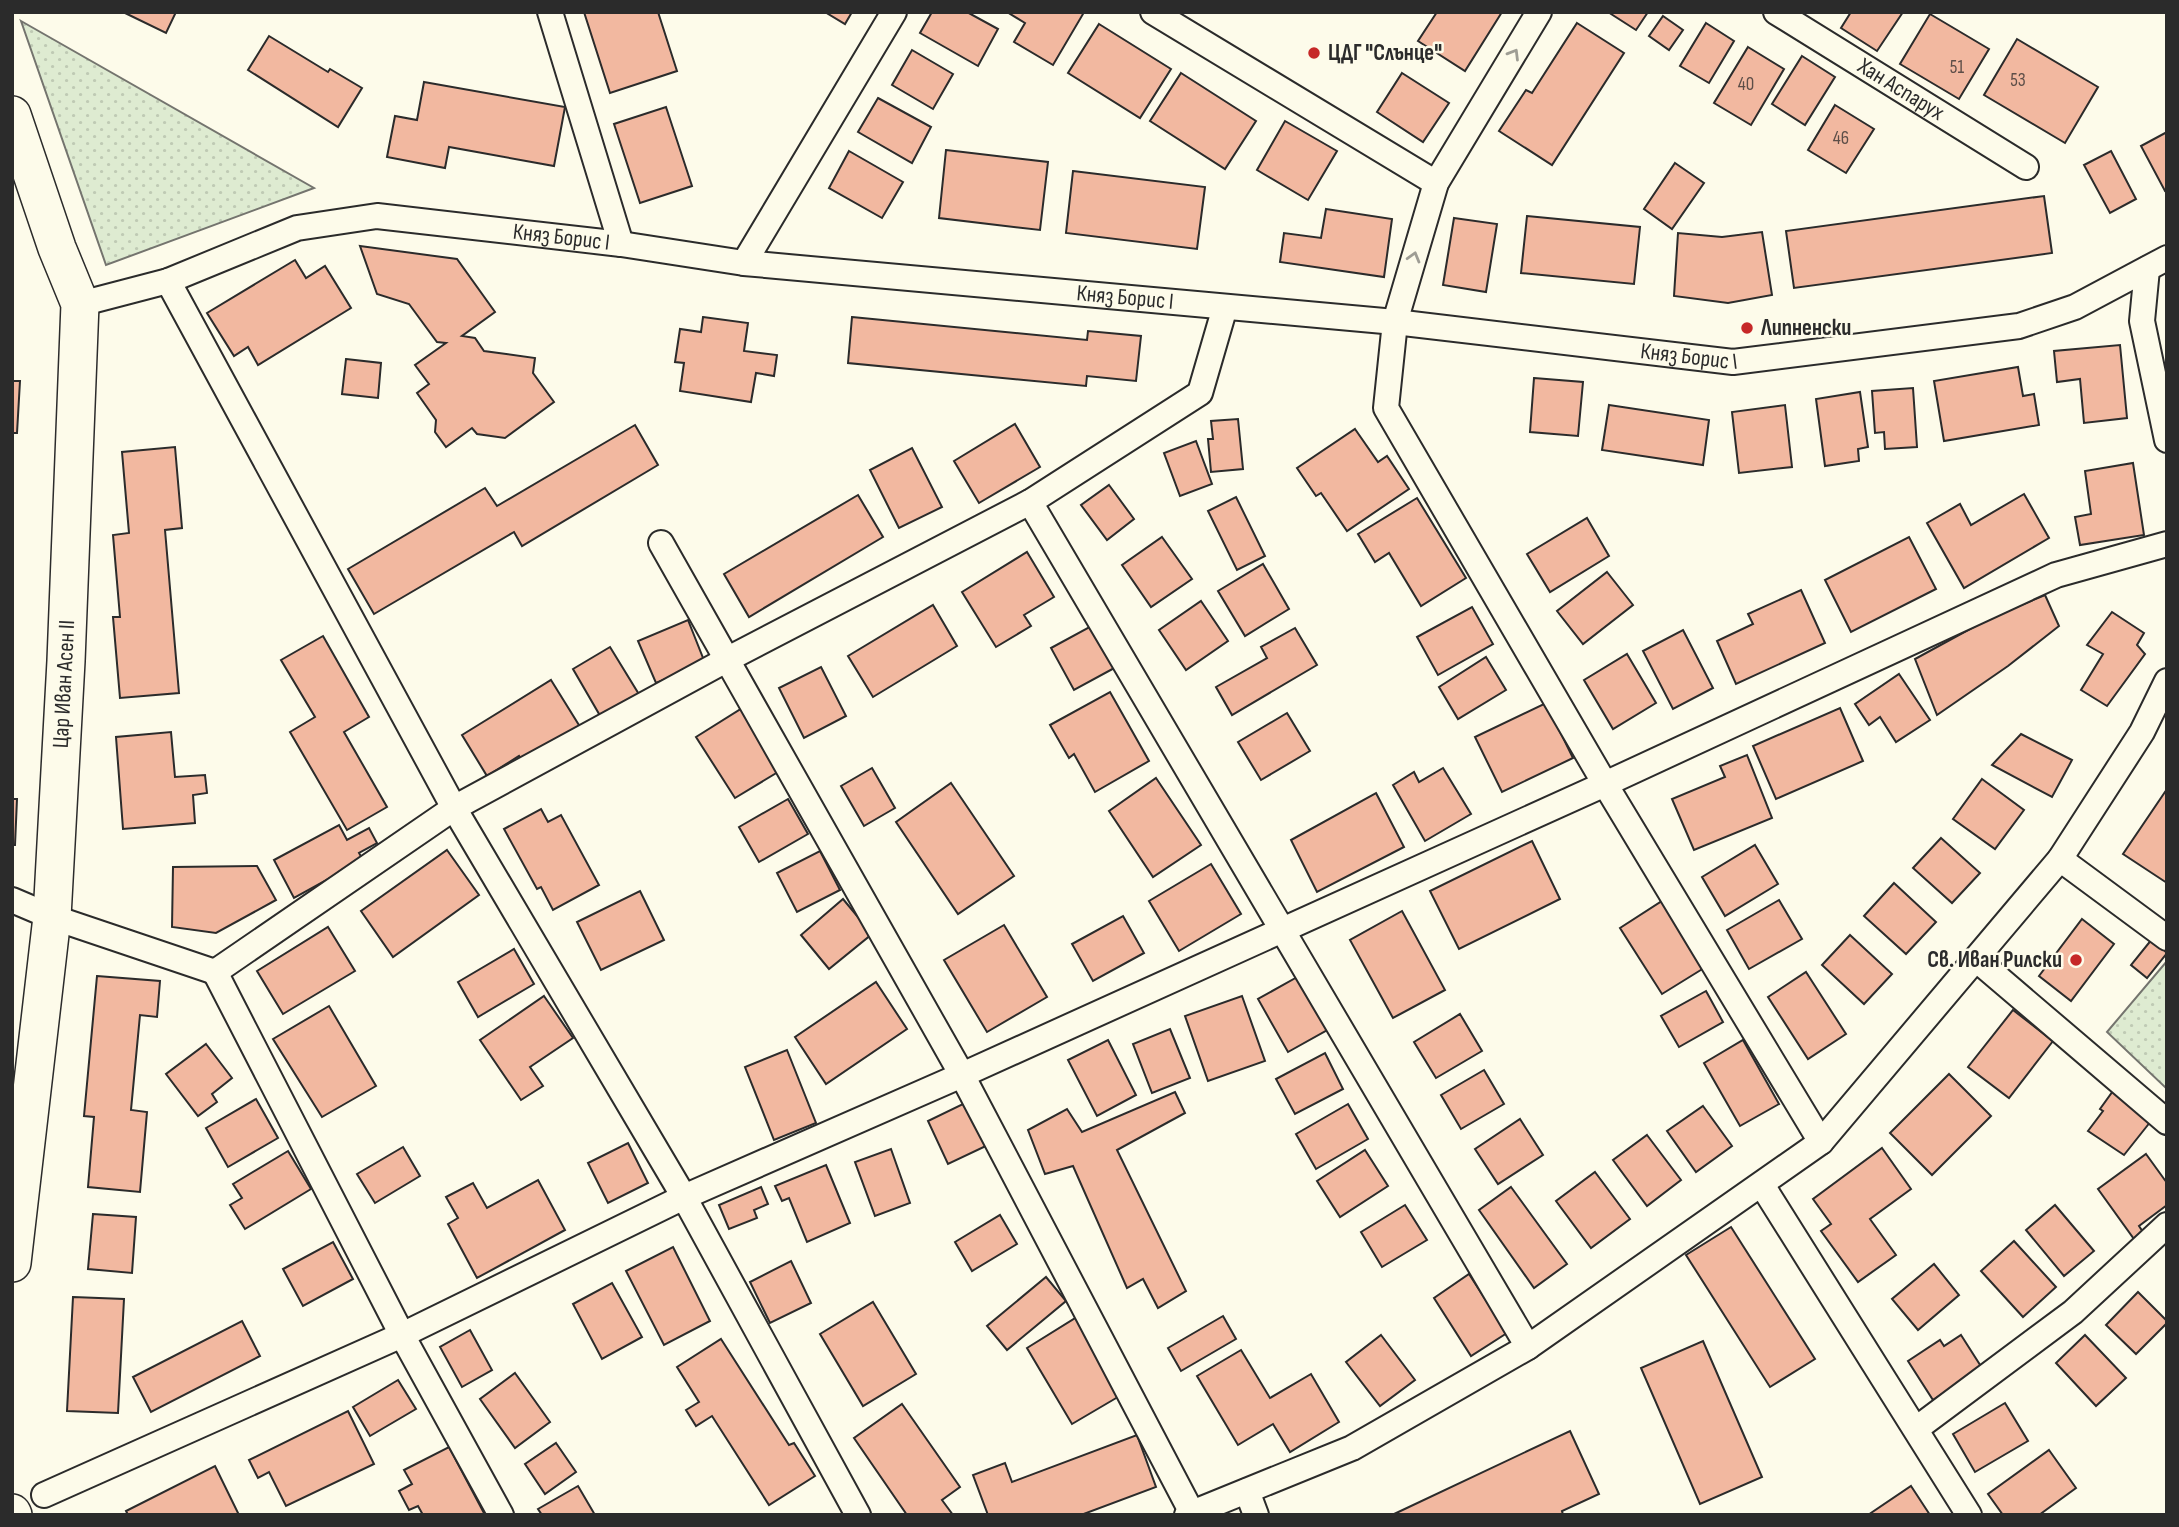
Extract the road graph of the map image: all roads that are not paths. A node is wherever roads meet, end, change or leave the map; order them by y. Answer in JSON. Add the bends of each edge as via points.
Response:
{"nodes":[{"id":1,"x":550,"y":12,"type":"edge"},
{"id":2,"x":894,"y":12,"type":"edge"},
{"id":3,"x":1153,"y":12,"type":"edge"},
{"id":4,"x":1539,"y":12,"type":"edge"},
{"id":5,"x":1776,"y":12,"type":"edge"},
{"id":6,"x":12,"y":115,"type":"edge"},
{"id":7,"x":2026,"y":167,"type":"dead end"},
{"id":8,"x":1436,"y":183,"type":"junction"},
{"id":9,"x":621,"y":244,"type":"junction"},
{"id":10,"x":744,"y":263,"type":"junction"},
{"id":11,"x":2157,"y":264,"type":"edge"},
{"id":12,"x":168,"y":281,"type":"junction"},
{"id":13,"x":80,"y":304,"type":"junction"},
{"id":14,"x":1225,"y":307,"type":"junction"},
{"id":15,"x":1395,"y":322,"type":"junction"},
{"id":16,"x":2167,"y":440,"type":"edge"},
{"id":17,"x":1030,"y":502,"type":"junction"},
{"id":18,"x":661,"y":543,"type":"dead end"},
{"id":19,"x":2167,"y":544,"type":"edge"},
{"id":20,"x":728,"y":659,"type":"junction"},
{"id":21,"x":2167,"y":681,"type":"edge"},
{"id":22,"x":1605,"y":785,"type":"junction"},
{"id":23,"x":454,"y":808,"type":"junction"},
{"id":24,"x":2060,"y":859,"type":"junction"},
{"id":25,"x":12,"y":900,"type":"edge"},
{"id":26,"x":52,"y":917,"type":"junction"},
{"id":27,"x":1283,"y":929,"type":"junction"},
{"id":28,"x":2167,"y":938,"type":"edge"},
{"id":29,"x":1976,"y":959,"type":"junction"},
{"id":30,"x":215,"y":972,"type":"junction"},
{"id":31,"x":962,"y":1076,"type":"junction"},
{"id":32,"x":2167,"y":1122,"type":"edge"},
{"id":33,"x":1821,"y":1142,"type":"junction"},
{"id":34,"x":1762,"y":1185,"type":"junction"},
{"id":35,"x":684,"y":1197,"type":"junction"},
{"id":36,"x":2167,"y":1225,"type":"edge"},
{"id":37,"x":12,"y":1263,"type":"edge"},
{"id":38,"x":402,"y":1335,"type":"junction"},
{"id":39,"x":1528,"y":1347,"type":"junction"},
{"id":40,"x":1916,"y":1429,"type":"junction"},
{"id":41,"x":1247,"y":1491,"type":"junction"},
{"id":42,"x":44,"y":1495,"type":"dead end"},
{"id":43,"x":1190,"y":1514,"type":"edge"},
{"id":44,"x":501,"y":1515,"type":"edge"},
{"id":45,"x":858,"y":1515,"type":"edge"},
{"id":46,"x":1256,"y":1515,"type":"edge"},
{"id":47,"x":1969,"y":1515,"type":"edge"}],
"edges":[{"from":1,"to":9,"type":"street"},
{"from":2,"to":10,"type":"street"},
{"from":3,"to":8,"type":"street"},
{"from":8,"to":4,"type":"street","one_way":true},
{"from":5,"to":7,"type":"street","name":"Хан Аспарух"},
{"from":6,"to":13,"type":"street","name":"Цар Иван Асен II"},
{"from":15,"to":8,"type":"street","one_way":true},
{"from":9,"to":10,"type":"street","name":"Княз Борис I"},
{"from":9,"to":12,"type":"street","name":"Княз Борис I","via":[[377,216],[297,228]]},
{"from":10,"to":14,"type":"street","name":"Княз Борис I"},
{"from":11,"to":15,"type":"street","name":"Княз Борис I","via":[[2075,307],[2020,326],[1733,362]]},
{"from":11,"to":16,"type":"street","via":[[2142,321]]},
{"from":12,"to":13,"type":"street","name":"Княз Борис I"},
{"from":12,"to":23,"type":"street"},
{"from":13,"to":26,"type":"street","name":"Цар Иван Асен II"},
{"from":14,"to":15,"type":"street","name":"Княз Борис I"},
{"from":14,"to":17,"type":"street","via":[[1200,393]]},
{"from":15,"to":22,"type":"street","via":[[1386,408]]},
{"from":17,"to":20,"type":"street"},
{"from":17,"to":27,"type":"street"},
{"from":18,"to":20,"type":"street"},
{"from":19,"to":22,"type":"street","via":[[2056,575]]},
{"from":20,"to":23,"type":"street"},
{"from":20,"to":31,"type":"street"},
{"from":21,"to":24,"type":"street","via":[[2142,732]]},
{"from":22,"to":27,"type":"street"},
{"from":22,"to":33,"type":"street"},
{"from":23,"to":30,"type":"street"},
{"from":23,"to":35,"type":"street"},
{"from":24,"to":28,"type":"street"},
{"from":24,"to":29,"type":"street"},
{"from":25,"to":26,"type":"street"},
{"from":26,"to":30,"type":"street"},
{"from":26,"to":37,"type":"street","name":"Цар Иван Асен II"},
{"from":27,"to":31,"type":"street"},
{"from":27,"to":39,"type":"street"},
{"from":29,"to":32,"type":"street"},
{"from":29,"to":33,"type":"street"},
{"from":30,"to":38,"type":"street"},
{"from":31,"to":35,"type":"street"},
{"from":31,"to":43,"type":"street"},
{"from":33,"to":34,"type":"street"},
{"from":34,"to":39,"type":"street"},
{"from":34,"to":40,"type":"street"},
{"from":35,"to":38,"type":"street"},
{"from":35,"to":45,"type":"street"},
{"from":36,"to":40,"type":"street","via":[[2073,1312]]},
{"from":38,"to":42,"type":"street"},
{"from":38,"to":44,"type":"street"},
{"from":39,"to":41,"type":"street","via":[[1352,1448]]},
{"from":40,"to":47,"type":"street"},
{"from":41,"to":43,"type":"street"},
{"from":41,"to":46,"type":"street"}]}
